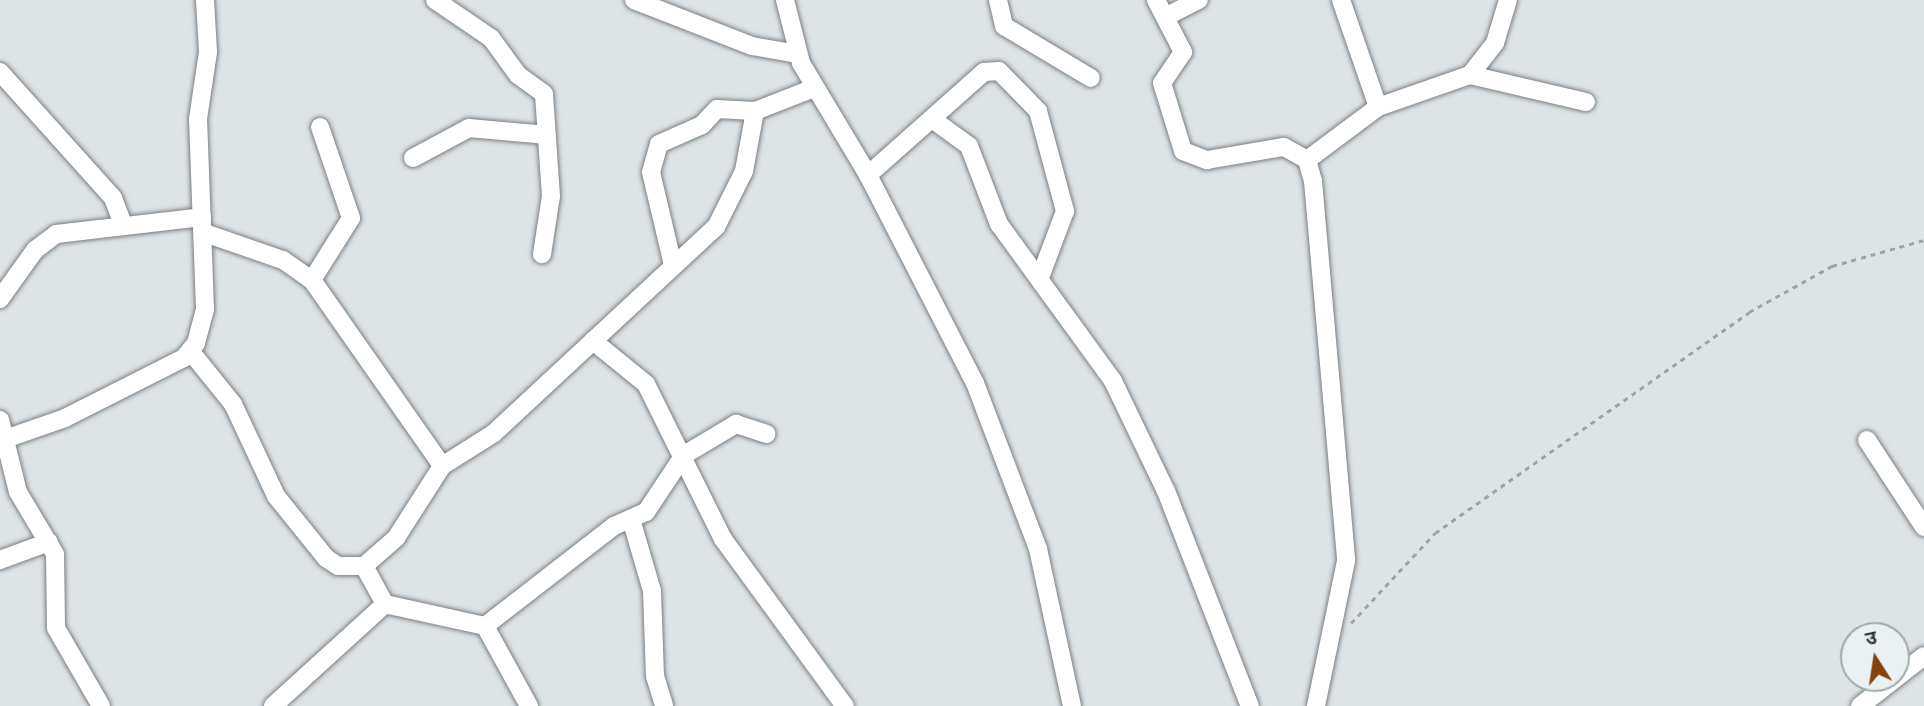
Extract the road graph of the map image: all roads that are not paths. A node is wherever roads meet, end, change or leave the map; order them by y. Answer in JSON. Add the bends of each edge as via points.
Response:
{"nodes":[{"id":1,"x":205,"y":0,"type":"edge"},
{"id":2,"x":435,"y":0,"type":"edge"},
{"id":3,"x":634,"y":0,"type":"edge"},
{"id":4,"x":785,"y":0,"type":"edge"},
{"id":5,"x":998,"y":0,"type":"edge"},
{"id":6,"x":1156,"y":0,"type":"edge"},
{"id":7,"x":1199,"y":0,"type":"edge"},
{"id":8,"x":1341,"y":0,"type":"edge"},
{"id":9,"x":1508,"y":0,"type":"edge"},
{"id":10,"x":1165,"y":17,"type":"junction"},
{"id":11,"x":798,"y":54,"type":"junction"},
{"id":12,"x":0,"y":72,"type":"edge"},
{"id":13,"x":1470,"y":75,"type":"junction"},
{"id":14,"x":1091,"y":78,"type":"dead end"},
{"id":15,"x":814,"y":88,"type":"junction"},
{"id":16,"x":1586,"y":102,"type":"dead end"},
{"id":17,"x":1378,"y":107,"type":"junction"},
{"id":18,"x":754,"y":111,"type":"junction"},
{"id":19,"x":932,"y":119,"type":"junction"},
{"id":20,"x":320,"y":127,"type":"dead end"},
{"id":21,"x":547,"y":135,"type":"junction"},
{"id":22,"x":412,"y":158,"type":"dead end"},
{"id":23,"x":1307,"y":160,"type":"junction"},
{"id":24,"x":868,"y":175,"type":"junction"},
{"id":25,"x":122,"y":224,"type":"junction"},
{"id":26,"x":202,"y":225,"type":"junction"},
{"id":27,"x":542,"y":254,"type":"dead end"},
{"id":28,"x":672,"y":261,"type":"junction"},
{"id":29,"x":1041,"y":275,"type":"junction"},
{"id":30,"x":313,"y":280,"type":"junction"},
{"id":31,"x":0,"y":299,"type":"edge"},
{"id":32,"x":593,"y":341,"type":"junction"},
{"id":33,"x":191,"y":352,"type":"junction"},
{"id":34,"x":0,"y":420,"type":"edge"},
{"id":35,"x":766,"y":434,"type":"dead end"},
{"id":36,"x":8,"y":438,"type":"junction"},
{"id":37,"x":1867,"y":440,"type":"dead end"},
{"id":38,"x":684,"y":455,"type":"junction"},
{"id":39,"x":442,"y":466,"type":"junction"},
{"id":40,"x":631,"y":519,"type":"junction"},
{"id":41,"x":1924,"y":527,"type":"edge"},
{"id":42,"x":49,"y":542,"type":"junction"},
{"id":43,"x":0,"y":561,"type":"edge"},
{"id":44,"x":364,"y":566,"type":"junction"},
{"id":45,"x":385,"y":604,"type":"junction"},
{"id":46,"x":485,"y":626,"type":"junction"},
{"id":47,"x":1924,"y":656,"type":"edge"},
{"id":48,"x":101,"y":706,"type":"edge"},
{"id":49,"x":273,"y":706,"type":"edge"},
{"id":50,"x":529,"y":706,"type":"edge"},
{"id":51,"x":664,"y":706,"type":"edge"},
{"id":52,"x":845,"y":706,"type":"edge"},
{"id":53,"x":1072,"y":706,"type":"edge"},
{"id":54,"x":1250,"y":706,"type":"edge"},
{"id":55,"x":1316,"y":706,"type":"edge"},
{"id":56,"x":1860,"y":706,"type":"edge"}],
"edges":[{"from":1,"to":26,"type":"street","via":[[208,52],[198,104]]},
{"from":2,"to":21,"type":"street","via":[[485,32],[518,75],[541,89]]},
{"from":3,"to":11,"type":"street","via":[[752,46]]},
{"from":4,"to":11,"type":"street"},
{"from":5,"to":14,"type":"street","via":[[1004,26]]},
{"from":6,"to":10,"type":"street"},
{"from":7,"to":10,"type":"street"},
{"from":8,"to":17,"type":"street"},
{"from":9,"to":13,"type":"street","via":[[1494,43]]},
{"from":10,"to":23,"type":"street","via":[[1183,52],[1162,83],[1183,152],[1207,160],[1284,147]]},
{"from":11,"to":15,"type":"street"},
{"from":12,"to":25,"type":"street","via":[[113,198]]},
{"from":13,"to":16,"type":"street"},
{"from":13,"to":17,"type":"street"},
{"from":15,"to":18,"type":"street"},
{"from":15,"to":24,"type":"street"},
{"from":17,"to":23,"type":"street"},
{"from":18,"to":28,"type":"street","via":[[744,171],[727,212]]},
{"from":18,"to":28,"type":"street","via":[[717,109],[702,125],[652,152],[651,172]]},
{"from":19,"to":24,"type":"street"},
{"from":19,"to":29,"type":"street","via":[[969,146],[999,224]]},
{"from":19,"to":29,"type":"street","via":[[992,69],[1032,102],[1065,211]]},
{"from":20,"to":30,"type":"street","via":[[351,218]]},
{"from":21,"to":22,"type":"street","via":[[469,128]]},
{"from":21,"to":27,"type":"street","via":[[551,196]]},
{"from":23,"to":55,"type":"street","via":[[1346,561]]},
{"from":24,"to":53,"type":"street","via":[[975,383],[1038,549]]},
{"from":25,"to":26,"type":"street"},
{"from":25,"to":31,"type":"street","via":[[71,229],[44,241]]},
{"from":26,"to":30,"type":"street","via":[[283,260]]},
{"from":26,"to":33,"type":"street","via":[[205,309]]},
{"from":28,"to":32,"type":"street"},
{"from":29,"to":54,"type":"street","via":[[1113,381],[1166,491]]},
{"from":30,"to":39,"type":"street"},
{"from":32,"to":38,"type":"street","via":[[640,377]]},
{"from":32,"to":39,"type":"street","via":[[494,433]]},
{"from":33,"to":36,"type":"street","via":[[65,418]]},
{"from":33,"to":44,"type":"street","via":[[233,404],[276,496],[326,558],[338,566]]},
{"from":34,"to":36,"type":"street"},
{"from":35,"to":38,"type":"street","via":[[736,424]]},
{"from":36,"to":42,"type":"street","via":[[18,492]]},
{"from":37,"to":41,"type":"street"},
{"from":38,"to":40,"type":"street","via":[[650,507]]},
{"from":38,"to":52,"type":"street","via":[[723,539]]},
{"from":39,"to":44,"type":"street","via":[[396,538]]},
{"from":40,"to":46,"type":"street"},
{"from":40,"to":51,"type":"street","via":[[652,591],[654,676]]},
{"from":42,"to":43,"type":"street"},
{"from":42,"to":48,"type":"street","via":[[57,562],[56,628]]},
{"from":44,"to":45,"type":"street"},
{"from":45,"to":46,"type":"street"},
{"from":45,"to":49,"type":"street"},
{"from":46,"to":50,"type":"street"},
{"from":47,"to":56,"type":"street"}]}
